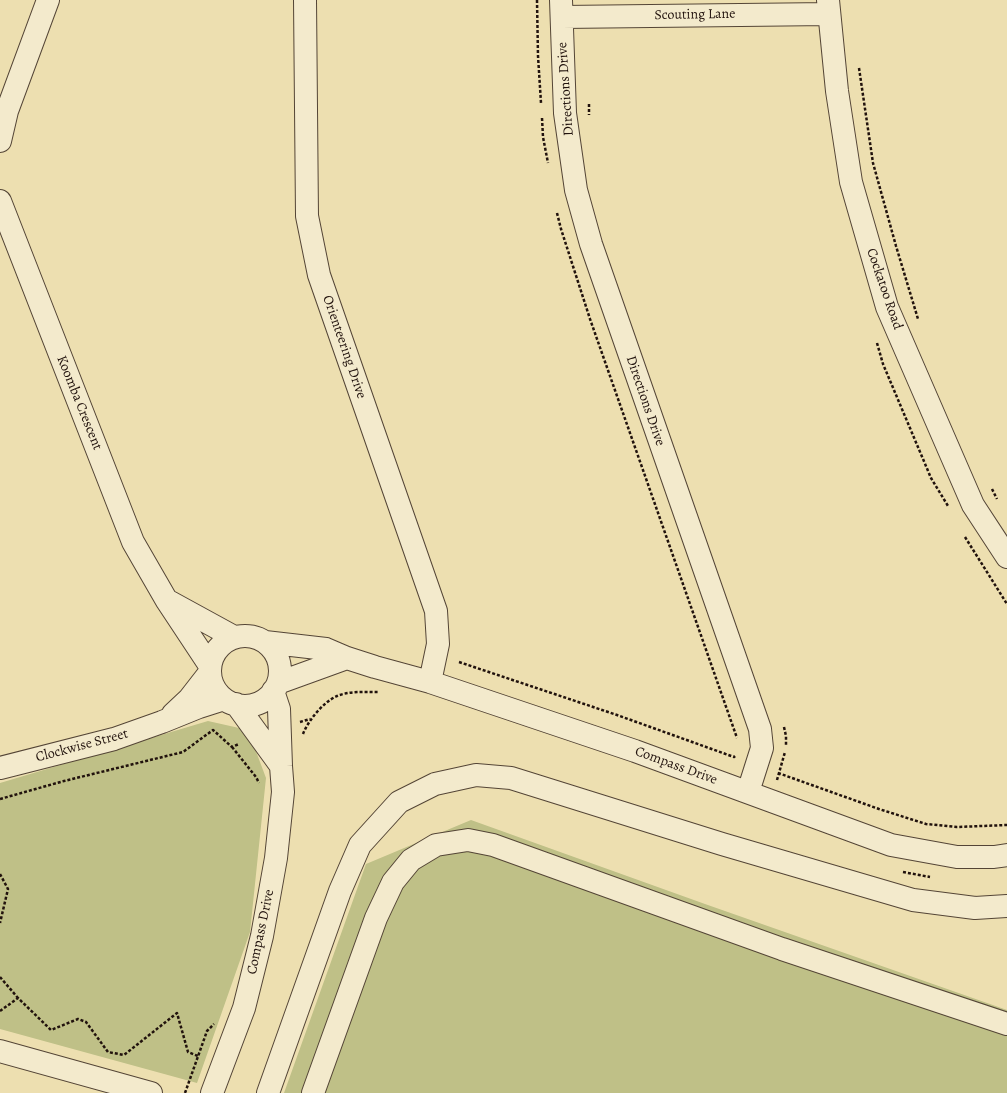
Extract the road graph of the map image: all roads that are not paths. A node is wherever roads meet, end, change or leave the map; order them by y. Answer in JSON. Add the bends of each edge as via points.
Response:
{"nodes":[{"id":1,"x":48,"y":0,"type":"edge"},
{"id":2,"x":305,"y":0,"type":"edge"},
{"id":3,"x":828,"y":7,"type":"edge"},
{"id":4,"x":561,"y":9,"type":"edge"},
{"id":5,"x":0,"y":141,"type":"edge"},
{"id":6,"x":0,"y":201,"type":"edge"},
{"id":7,"x":1007,"y":557,"type":"edge"},
{"id":8,"x":167,"y":601,"type":"junction"},
{"id":9,"x":234,"y":637,"type":"junction"},
{"id":10,"x":265,"y":642,"type":"junction"},
{"id":11,"x":347,"y":658,"type":"junction"},
{"id":12,"x":210,"y":669,"type":"junction"},
{"id":13,"x":430,"y":682,"type":"junction"},
{"id":14,"x":276,"y":687,"type":"junction"},
{"id":15,"x":230,"y":702,"type":"junction"},
{"id":16,"x":162,"y":722,"type":"junction"},
{"id":17,"x":281,"y":766,"type":"junction"},
{"id":18,"x":0,"y":768,"type":"edge"},
{"id":19,"x":748,"y":792,"type":"junction"},
{"id":20,"x":1007,"y":855,"type":"edge"},
{"id":21,"x":1007,"y":906,"type":"edge"},
{"id":22,"x":1007,"y":1024,"type":"edge"},
{"id":23,"x":0,"y":1050,"type":"edge"},
{"id":24,"x":151,"y":1093,"type":"edge"},
{"id":25,"x":212,"y":1093,"type":"edge"},
{"id":26,"x":268,"y":1093,"type":"edge"},
{"id":27,"x":313,"y":1093,"type":"edge"}],
"edges":[{"from":1,"to":5,"type":"street","via":[[7,111]]},
{"from":2,"to":13,"type":"street","name":"Orienteering Drive","via":[[307,216],[319,275],[436,610],[438,644]]},
{"from":3,"to":4,"type":"street","name":"Scouting Lane"},
{"from":3,"to":7,"type":"street","name":"Cockatoo Road","via":[[837,91],[851,182],[887,307],[973,505]]},
{"from":4,"to":19,"type":"street","name":"Directions Drive","via":[[565,114],[576,190],[591,244],[760,729],[762,748]]},
{"from":6,"to":8,"type":"street","name":"Koomba Crescent","via":[[133,542]]},
{"from":8,"to":9,"type":"street"},
{"from":8,"to":12,"type":"street","name":"Koomba Crescent"},
{"from":9,"to":10,"type":"street","via":[[254,636]]},
{"from":9,"to":12,"type":"street","via":[[215,653]]},
{"from":10,"to":11,"type":"street","name":"Compass Drive","via":[[326,650]]},
{"from":10,"to":14,"type":"street","via":[[276,653],[280,668]]},
{"from":11,"to":13,"type":"street","name":"Compass Drive"},
{"from":11,"to":14,"type":"street"},
{"from":12,"to":15,"type":"street","via":[[214,687]]},
{"from":12,"to":16,"type":"street","name":"Clockwise Street","via":[[189,699]]},
{"from":13,"to":19,"type":"street","name":"Compass Drive","via":[[636,751]]},
{"from":14,"to":15,"type":"street","via":[[263,701],[250,706]]},
{"from":14,"to":17,"type":"street","name":"Compass Drive"},
{"from":15,"to":16,"type":"street","name":"Clockwise Street","via":[[200,707]]},
{"from":15,"to":17,"type":"street"},
{"from":16,"to":18,"type":"street","name":"Clockwise Street","via":[[114,739]]},
{"from":17,"to":25,"type":"street","name":"Compass Drive","via":[[283,799],[276,858],[262,936],[244,1008]]},
{"from":19,"to":20,"type":"street","name":"Compass Drive","via":[[891,845],[957,857]]},
{"from":21,"to":26,"type":"street","via":[[976,908],[913,900],[511,778],[476,775],[435,784],[399,802],[360,845],[340,891]]},
{"from":22,"to":27,"type":"street","via":[[782,948],[493,845],[468,840],[436,846],[411,860],[393,882],[376,918]]},
{"from":23,"to":24,"type":"street"}]}
